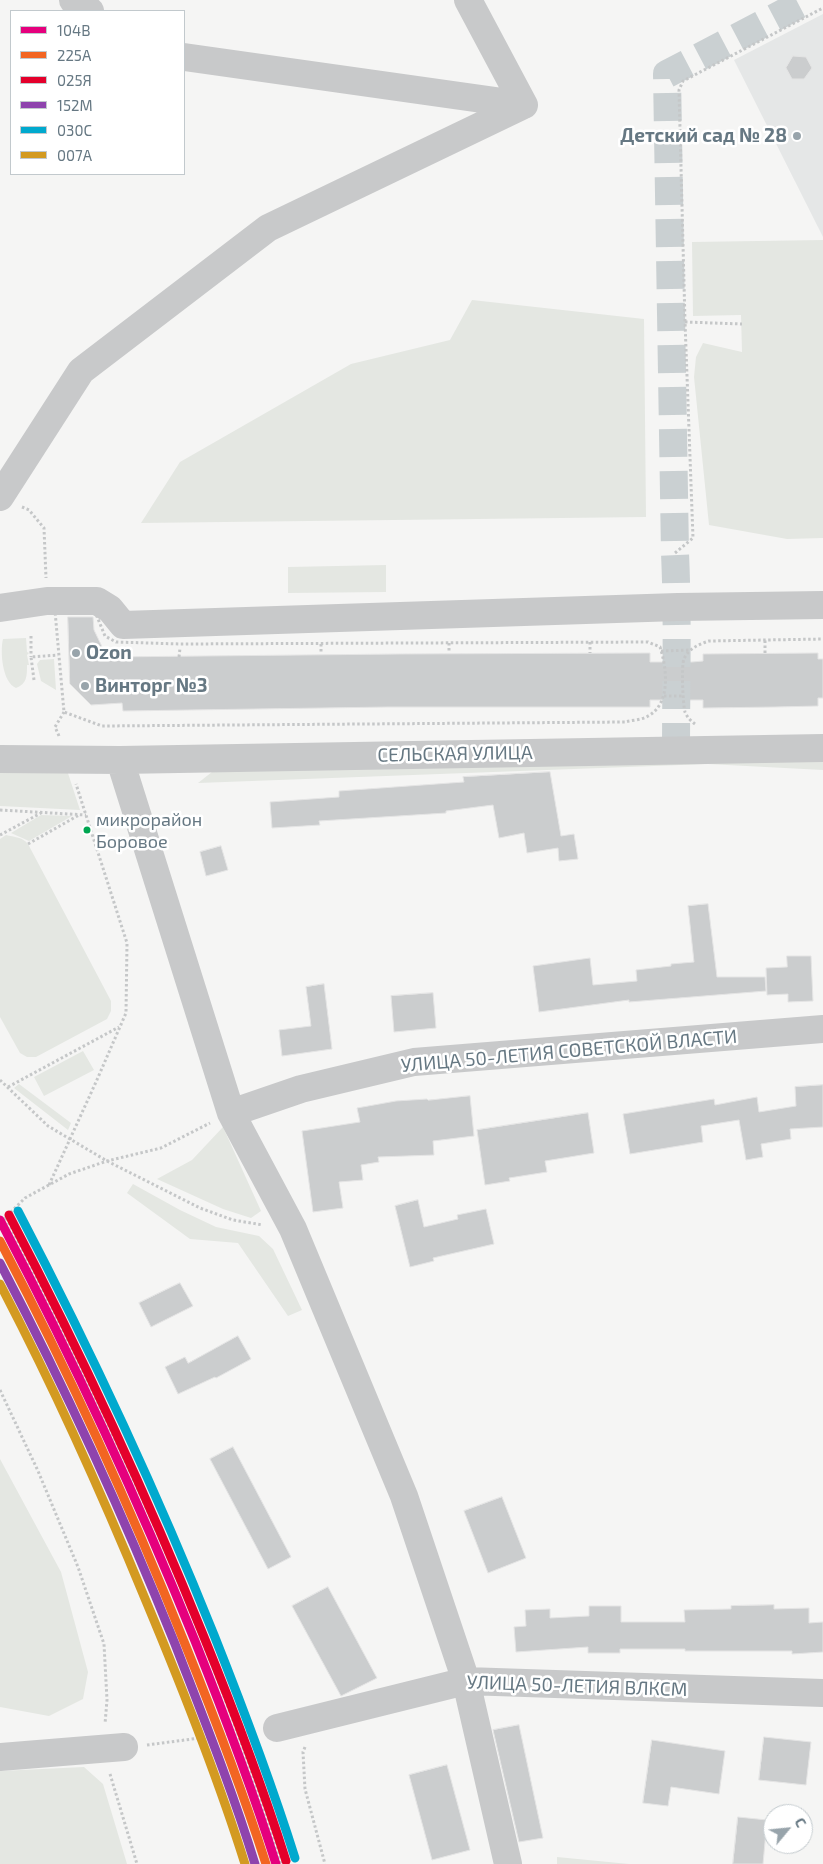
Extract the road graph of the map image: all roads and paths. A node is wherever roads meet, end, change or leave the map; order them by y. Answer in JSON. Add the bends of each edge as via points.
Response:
{"nodes":[{"id":1,"x":73,"y":0,"type":"edge"},
{"id":2,"x":468,"y":0,"type":"edge"},
{"id":3,"x":823,"y":8,"type":"edge"},
{"id":4,"x":88,"y":10,"type":"edge"},
{"id":5,"x":185,"y":57,"type":"edge"},
{"id":6,"x":524,"y":105,"type":"junction"},
{"id":7,"x":685,"y":322,"type":"junction"},
{"id":8,"x":742,"y":324,"type":"dead end"},
{"id":9,"x":7,"y":501,"type":"edge"},
{"id":10,"x":675,"y":553,"type":"dead end"},
{"id":11,"x":47,"y":601,"type":"junction"},
{"id":12,"x":823,"y":605,"type":"edge"},
{"id":13,"x":0,"y":608,"type":"edge"},
{"id":14,"x":30,"y":636,"type":"dead end"},
{"id":15,"x":823,"y":638,"type":"edge"},
{"id":16,"x":765,"y":640,"type":"junction"},
{"id":17,"x":590,"y":642,"type":"junction"},
{"id":18,"x":448,"y":643,"type":"junction"},
{"id":19,"x":321,"y":644,"type":"junction"},
{"id":20,"x":690,"y":650,"type":"junction"},
{"id":21,"x":661,"y":651,"type":"junction"},
{"id":22,"x":449,"y":653,"type":"dead end"},
{"id":23,"x":764,"y":653,"type":"dead end"},
{"id":24,"x":322,"y":654,"type":"dead end"},
{"id":25,"x":590,"y":654,"type":"dead end"},
{"id":26,"x":58,"y":655,"type":"junction"},
{"id":27,"x":32,"y":657,"type":"junction"},
{"id":28,"x":34,"y":680,"type":"dead end"},
{"id":29,"x":664,"y":696,"type":"junction"},
{"id":30,"x":683,"y":696,"type":"junction"},
{"id":31,"x":697,"y":725,"type":"dead end"},
{"id":32,"x":823,"y":748,"type":"edge"},
{"id":33,"x":0,"y":759,"type":"edge"},
{"id":34,"x":78,"y":760,"type":"junction"},
{"id":35,"x":120,"y":760,"type":"junction"},
{"id":36,"x":0,"y":810,"type":"edge"},
{"id":37,"x":42,"y":812,"type":"junction"},
{"id":38,"x":80,"y":814,"type":"junction"},
{"id":39,"x":86,"y":815,"type":"junction"},
{"id":40,"x":0,"y":835,"type":"edge"},
{"id":41,"x":28,"y":844,"type":"dead end"},
{"id":42,"x":120,"y":1027,"type":"junction"},
{"id":43,"x":823,"y":1029,"type":"edge"},
{"id":44,"x":0,"y":1080,"type":"edge"},
{"id":45,"x":7,"y":1087,"type":"junction"},
{"id":46,"x":231,"y":1113,"type":"junction"},
{"id":47,"x":70,"y":1138,"type":"junction"},
{"id":48,"x":107,"y":1161,"type":"junction"},
{"id":49,"x":49,"y":1185,"type":"junction"},
{"id":50,"x":6,"y":1218,"type":"junction"},
{"id":51,"x":0,"y":1223,"type":"edge"},
{"id":52,"x":293,"y":1229,"type":"junction"},
{"id":53,"x":0,"y":1390,"type":"edge"},
{"id":54,"x":466,"y":1681,"type":"junction"},
{"id":55,"x":823,"y":1693,"type":"edge"},
{"id":56,"x":323,"y":1716,"type":"junction"},
{"id":57,"x":277,"y":1728,"type":"joint"},
{"id":58,"x":236,"y":1732,"type":"junction"},
{"id":59,"x":113,"y":1748,"type":"junction"},
{"id":60,"x":0,"y":1757,"type":"edge"},
{"id":61,"x":136,"y":1864,"type":"edge"},
{"id":62,"x":281,"y":1864,"type":"edge"},
{"id":63,"x":325,"y":1864,"type":"edge"},
{"id":64,"x":508,"y":1864,"type":"edge"}],
"edges":[{"from":1,"to":4,"type":"street"},
{"from":2,"to":6,"type":"street"},
{"from":3,"to":7,"type":"path","via":[[683,81],[679,90]]},
{"from":5,"to":6,"type":"street"},
{"from":6,"to":9,"type":"street","via":[[268,228],[81,371]]},
{"from":7,"to":8,"type":"path"},
{"from":7,"to":10,"type":"path","via":[[694,538]]},
{"from":9,"to":11,"type":"path","via":[[29,510],[44,528]]},
{"from":11,"to":12,"type":"street","via":[[97,602],[110,609],[123,625],[678,606]]},
{"from":11,"to":13,"type":"street"},
{"from":14,"to":27,"type":"path"},
{"from":15,"to":16,"type":"path"},
{"from":16,"to":20,"type":"path","via":[[709,641]]},
{"from":16,"to":23,"type":"path"},
{"from":17,"to":18,"type":"path"},
{"from":17,"to":21,"type":"path","via":[[648,642],[660,647]]},
{"from":17,"to":25,"type":"path"},
{"from":18,"to":19,"type":"path"},
{"from":18,"to":22,"type":"path"},
{"from":19,"to":24,"type":"path"},
{"from":19,"to":26,"type":"path","via":[[116,642],[105,636],[96,614],[84,607],[54,611]]},
{"from":20,"to":21,"type":"path"},
{"from":20,"to":30,"type":"path","via":[[683,660]]},
{"from":21,"to":29,"type":"path"},
{"from":26,"to":27,"type":"path"},
{"from":26,"to":29,"type":"path","via":[[64,712],[102,726],[624,722],[648,717],[660,707]]},
{"from":27,"to":28,"type":"path"},
{"from":29,"to":30,"type":"path"},
{"from":30,"to":31,"type":"path","via":[[685,711]]},
{"from":32,"to":35,"type":"street","name":"СЕЛЬСКАЯ УЛИЦА"},
{"from":33,"to":34,"type":"street","name":"СЕЛЬСКАЯ УЛИЦА"},
{"from":34,"to":35,"type":"street","name":"СЕЛЬСКАЯ УЛИЦА"},
{"from":34,"to":39,"type":"path"},
{"from":35,"to":46,"type":"street"},
{"from":36,"to":37,"type":"path"},
{"from":37,"to":38,"type":"path"},
{"from":37,"to":40,"type":"path"},
{"from":38,"to":39,"type":"path"},
{"from":38,"to":41,"type":"path"},
{"from":39,"to":42,"type":"path","via":[[127,943],[126,1013]]},
{"from":42,"to":45,"type":"path"},
{"from":42,"to":47,"type":"path"},
{"from":43,"to":46,"type":"street","name":"УЛИЦА 50-ЛЕТИЯ СОВЕТСКОЙ ВЛАСТИ","via":[[414,1062],[301,1089]]},
{"from":44,"to":45,"type":"path"},
{"from":45,"to":47,"type":"path","via":[[48,1126]]},
{"from":46,"to":48,"type":"path","via":[[161,1148]]},
{"from":46,"to":52,"type":"street"},
{"from":47,"to":48,"type":"path"},
{"from":47,"to":49,"type":"path"},
{"from":48,"to":49,"type":"path","via":[[69,1174]]},
{"from":48,"to":52,"type":"path","via":[[200,1208],[233,1220]]},
{"from":49,"to":50,"type":"path","via":[[25,1198]]},
{"from":50,"to":51,"type":"path"},
{"from":50,"to":58,"type":"path","via":[[97,1400],[161,1541],[226,1699]]},
{"from":52,"to":54,"type":"street","via":[[404,1496]]},
{"from":53,"to":59,"type":"path","via":[[38,1470],[78,1567],[104,1644]]},
{"from":54,"to":55,"type":"street","name":"УЛИЦА 50-ЛЕТИЯ ВЛКСМ"},
{"from":54,"to":56,"type":"street","name":"УЛИЦА 50-ЛЕТИЯ ВЛКСМ"},
{"from":54,"to":64,"type":"street"},
{"from":56,"to":57,"type":"street","name":"УЛИЦА 50-ЛЕТИЯ ВЛКСМ"},
{"from":56,"to":63,"type":"path","via":[[303,1752],[305,1789]]},
{"from":57,"to":58,"type":"path"},
{"from":58,"to":59,"type":"path","via":[[210,1738]]},
{"from":58,"to":62,"type":"path"},
{"from":59,"to":60,"type":"street"},
{"from":59,"to":61,"type":"path"}]}
